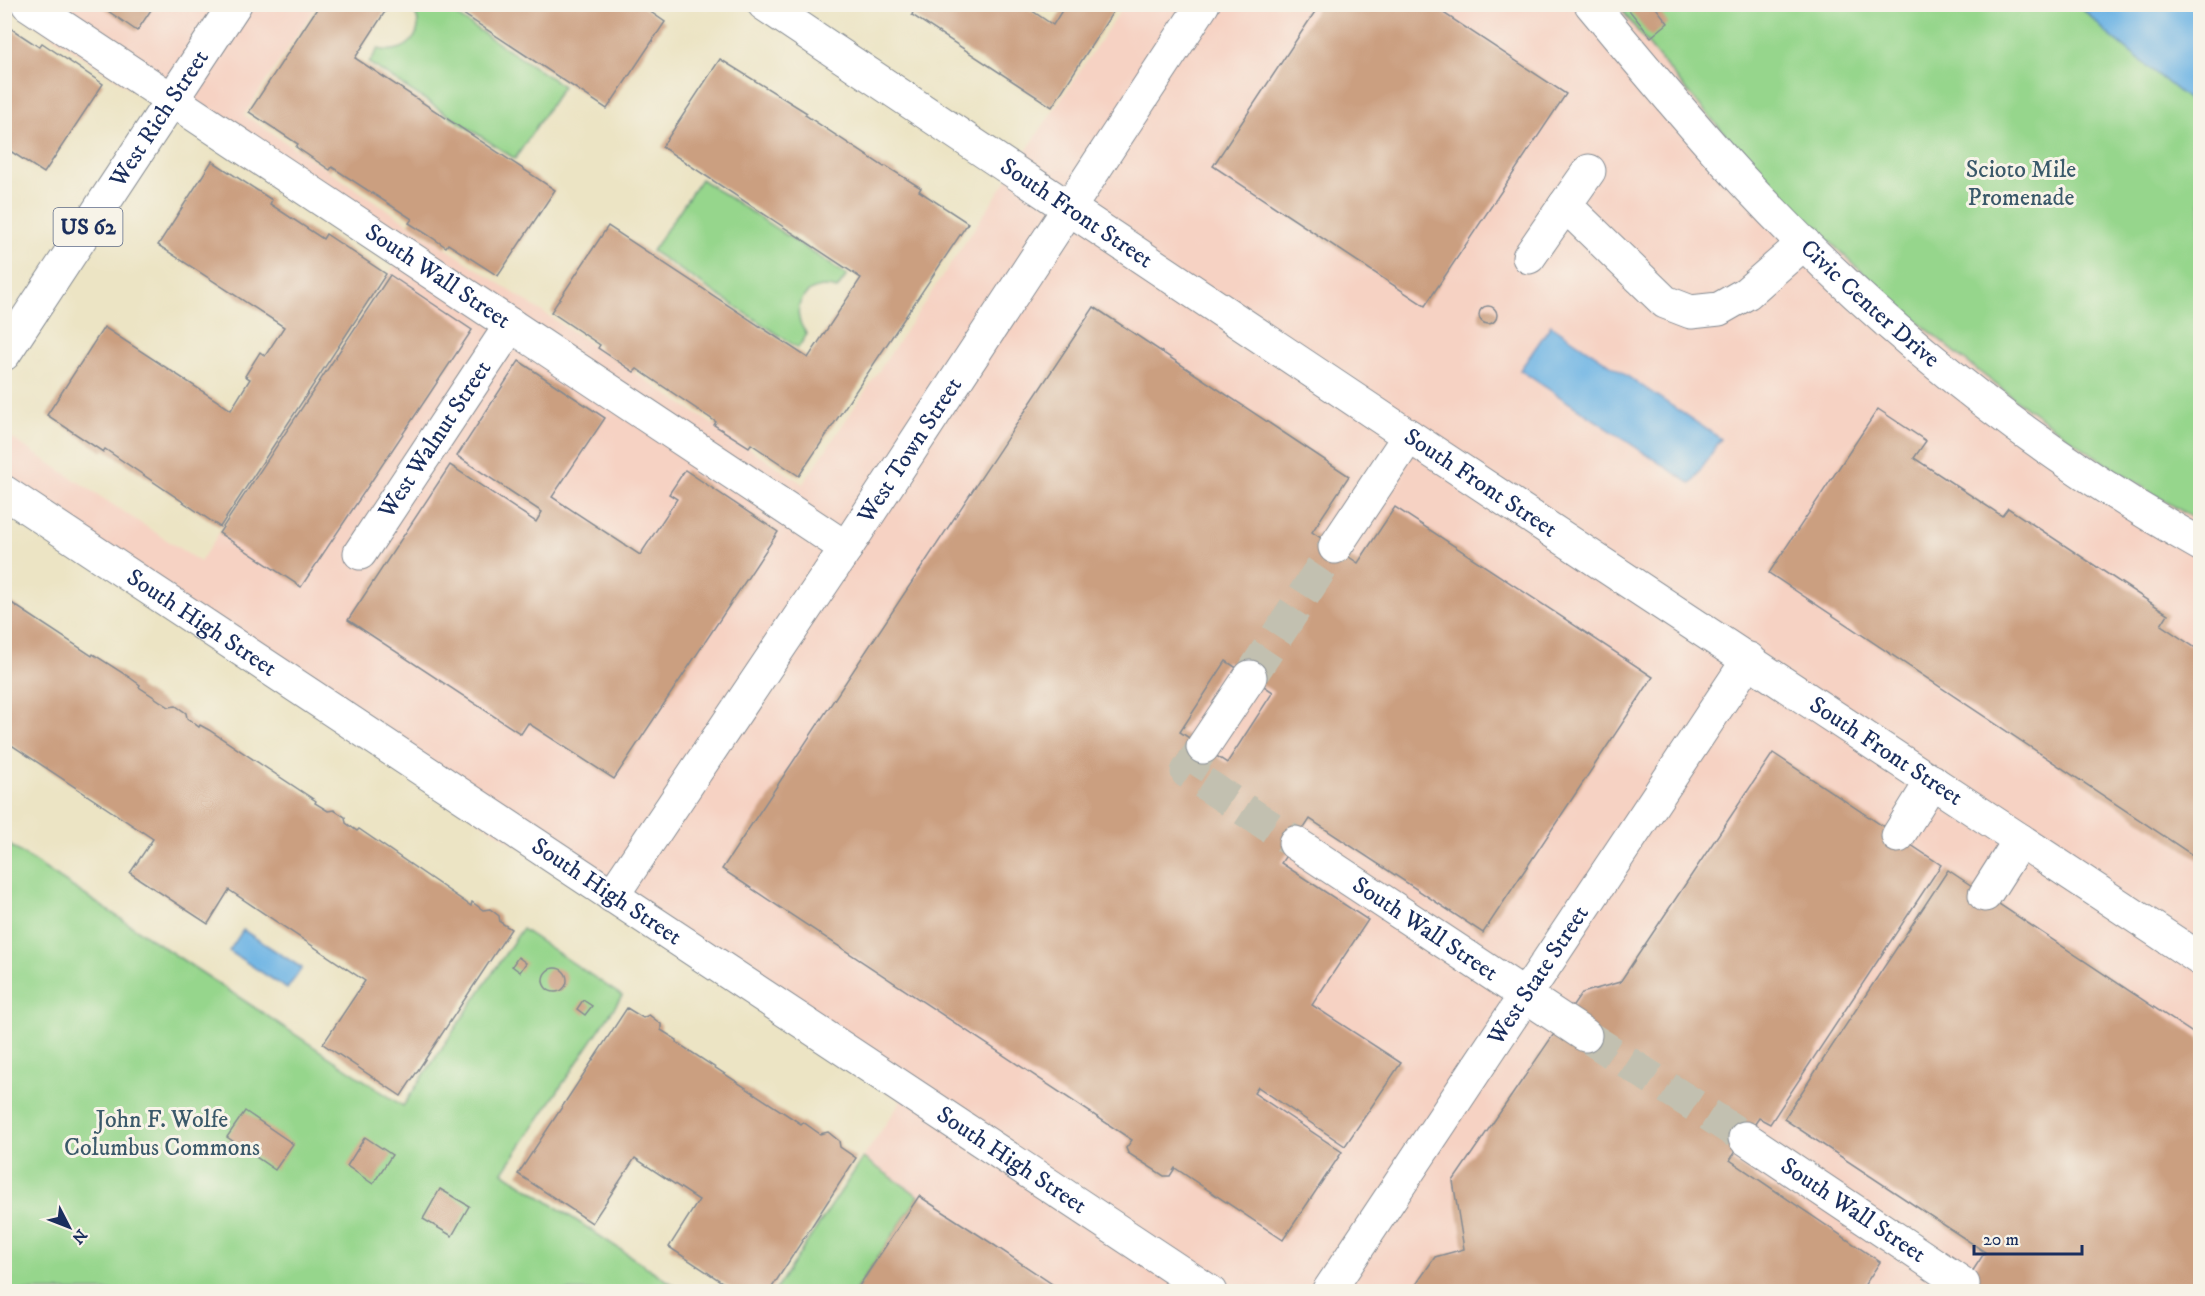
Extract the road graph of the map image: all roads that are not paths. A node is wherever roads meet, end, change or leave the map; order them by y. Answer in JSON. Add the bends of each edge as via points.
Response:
{"nodes":[{"id":1,"x":28,"y":4,"type":"edge"},
{"id":2,"x":235,"y":4,"type":"edge"},
{"id":3,"x":764,"y":4,"type":"edge"},
{"id":4,"x":1203,"y":4,"type":"edge"},
{"id":5,"x":1591,"y":4,"type":"edge"},
{"id":6,"x":172,"y":100,"type":"junction"},
{"id":7,"x":1589,"y":171,"type":"dead end"},
{"id":8,"x":1565,"y":205,"type":"junction"},
{"id":9,"x":1070,"y":207,"type":"junction"},
{"id":10,"x":1804,"y":243,"type":"junction"},
{"id":11,"x":1529,"y":257,"type":"dead end"},
{"id":12,"x":511,"y":325,"type":"junction"},
{"id":13,"x":4,"y":354,"type":"edge"},
{"id":14,"x":1409,"y":436,"type":"junction"},
{"id":15,"x":4,"y":492,"type":"edge"},
{"id":16,"x":2200,"y":544,"type":"edge"},
{"id":17,"x":846,"y":548,"type":"junction"},
{"id":18,"x":1335,"y":548,"type":"tunnel mouth"},
{"id":19,"x":360,"y":553,"type":"dead end"},
{"id":20,"x":1749,"y":659,"type":"junction"},
{"id":21,"x":1250,"y":677,"type":"tunnel mouth"},
{"id":22,"x":1203,"y":747,"type":"tunnel mouth"},
{"id":23,"x":1932,"y":781,"type":"junction"},
{"id":24,"x":1898,"y":836,"type":"dead end"},
{"id":25,"x":2020,"y":840,"type":"junction"},
{"id":26,"x":1295,"y":843,"type":"tunnel mouth"},
{"id":27,"x":1985,"y":894,"type":"dead end"},
{"id":28,"x":612,"y":896,"type":"junction"},
{"id":29,"x":2200,"y":959,"type":"edge"},
{"id":30,"x":1525,"y":996,"type":"junction"},
{"id":31,"x":1585,"y":1035,"type":"tunnel mouth"},
{"id":32,"x":1745,"y":1138,"type":"tunnel mouth"},
{"id":33,"x":1963,"y":1284,"type":"dead end"},
{"id":34,"x":1210,"y":1292,"type":"edge"},
{"id":35,"x":1328,"y":1292,"type":"edge"}],
"edges":[{"from":1,"to":6,"type":"street","name":"South Wall Street"},
{"from":2,"to":6,"type":"street","name":"West Rich Street","number":"US 62"},
{"from":3,"to":9,"type":"street","name":"South Front Street"},
{"from":4,"to":9,"type":"street","name":"West Town Street"},
{"from":5,"to":10,"type":"street","name":"Civic Center Drive","via":[[1706,140]]},
{"from":6,"to":12,"type":"street","name":"South Wall Street"},
{"from":6,"to":13,"type":"street","name":"West Rich Street","number":"US 62"},
{"from":7,"to":8,"type":"street"},
{"from":8,"to":10,"type":"street","via":[[1665,302],[1691,312],[1719,309],[1747,293]]},
{"from":8,"to":11,"type":"street"},
{"from":9,"to":14,"type":"street","name":"South Front Street"},
{"from":9,"to":17,"type":"street","name":"West Town Street"},
{"from":10,"to":16,"type":"street","name":"Civic Center Drive","via":[[1916,346],[2019,427]]},
{"from":12,"to":17,"type":"street","name":"South Wall Street"},
{"from":12,"to":19,"type":"street","name":"West Walnut Street"},
{"from":14,"to":18,"type":"street"},
{"from":14,"to":20,"type":"street","name":"South Front Street"},
{"from":15,"to":28,"type":"street","name":"South High Street"},
{"from":17,"to":28,"type":"street","name":"West Town Street"},
{"from":20,"to":23,"type":"street","name":"South Front Street"},
{"from":20,"to":30,"type":"street","name":"West State Street"},
{"from":21,"to":22,"type":"street"},
{"from":23,"to":24,"type":"street"},
{"from":23,"to":25,"type":"street","name":"South Front Street"},
{"from":25,"to":27,"type":"street"},
{"from":25,"to":29,"type":"street","name":"South Front Street"},
{"from":26,"to":30,"type":"street","name":"South Wall Street"},
{"from":28,"to":34,"type":"street","name":"South High Street"},
{"from":30,"to":31,"type":"street","name":"South Wall Street"},
{"from":30,"to":35,"type":"street","name":"West State Street"},
{"from":32,"to":33,"type":"street","name":"South Wall Street"}]}
